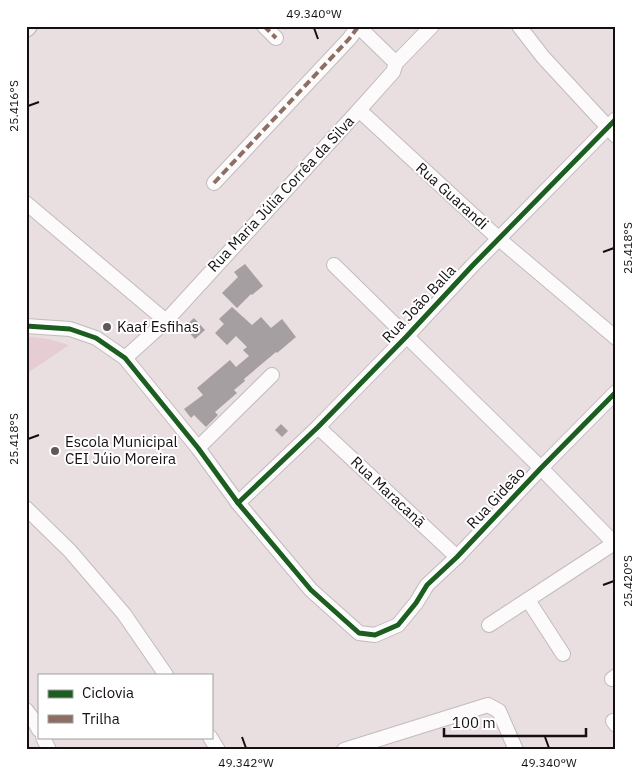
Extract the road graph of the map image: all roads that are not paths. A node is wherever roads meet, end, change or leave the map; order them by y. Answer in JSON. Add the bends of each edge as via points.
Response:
{"nodes":[{"id":1,"x":264,"y":26,"type":"edge"},
{"id":2,"x":358,"y":26,"type":"edge"},
{"id":3,"x":432,"y":26,"type":"edge"},
{"id":4,"x":518,"y":26,"type":"edge"},
{"id":5,"x":276,"y":38,"type":"dead end"},
{"id":6,"x":396,"y":63,"type":"junction"},
{"id":7,"x":359,"y":110,"type":"junction"},
{"id":8,"x":613,"y":127,"type":"edge"},
{"id":9,"x":214,"y":183,"type":"dead end"},
{"id":10,"x":26,"y":203,"type":"edge"},
{"id":11,"x":499,"y":238,"type":"junction"},
{"id":12,"x":334,"y":265,"type":"dead end"},
{"id":13,"x":166,"y":321,"type":"junction"},
{"id":14,"x":26,"y":326,"type":"edge"},
{"id":15,"x":406,"y":337,"type":"junction"},
{"id":16,"x":616,"y":338,"type":"edge"},
{"id":17,"x":125,"y":358,"type":"junction"},
{"id":18,"x":272,"y":375,"type":"dead end"},
{"id":19,"x":616,"y":392,"type":"edge"},
{"id":20,"x":318,"y":427,"type":"junction"},
{"id":21,"x":198,"y":448,"type":"junction"},
{"id":22,"x":541,"y":468,"type":"junction"},
{"id":23,"x":238,"y":503,"type":"junction"},
{"id":24,"x":26,"y":508,"type":"edge"},
{"id":25,"x":615,"y":543,"type":"edge"},
{"id":26,"x":457,"y":557,"type":"junction"},
{"id":27,"x":528,"y":600,"type":"junction"},
{"id":28,"x":489,"y":625,"type":"dead end"},
{"id":29,"x":563,"y":654,"type":"dead end"},
{"id":30,"x":165,"y":674,"type":"edge"},
{"id":31,"x":26,"y":710,"type":"edge"},
{"id":32,"x":38,"y":728,"type":"edge"},
{"id":33,"x":43,"y":738,"type":"edge"},
{"id":34,"x":211,"y":738,"type":"edge"},
{"id":35,"x":49,"y":750,"type":"edge"},
{"id":36,"x":218,"y":750,"type":"edge"},
{"id":37,"x":344,"y":750,"type":"edge"},
{"id":38,"x":516,"y":750,"type":"edge"}],
"edges":[{"from":1,"to":5,"type":"street"},
{"from":2,"to":6,"type":"street"},
{"from":2,"to":9,"type":"street"},
{"from":3,"to":6,"type":"street","name":"Rua Maria Júlia Corrêa da Silva"},
{"from":4,"to":8,"type":"street","via":[[543,57]]},
{"from":6,"to":7,"type":"street","name":"Rua Maria Júlia Corrêa da Silva","via":[[393,72]]},
{"from":7,"to":11,"type":"street","name":"Rua Guarandi"},
{"from":7,"to":13,"type":"street","name":"Rua Maria Júlia Corrêa da Silva"},
{"from":8,"to":11,"type":"street","name":"Rua João Balla"},
{"from":10,"to":13,"type":"street"},
{"from":11,"to":15,"type":"street","name":"Rua João Balla"},
{"from":11,"to":16,"type":"street","name":"Rua Guarandi"},
{"from":12,"to":15,"type":"street"},
{"from":13,"to":17,"type":"street","name":"Rua Maria Júlia Corrêa da Silva"},
{"from":14,"to":17,"type":"street","via":[[70,329],[96,338]]},
{"from":15,"to":20,"type":"street","name":"Rua João Balla"},
{"from":15,"to":22,"type":"street"},
{"from":17,"to":21,"type":"street"},
{"from":18,"to":21,"type":"street"},
{"from":19,"to":22,"type":"street","name":"Rua Gideão"},
{"from":20,"to":23,"type":"street","name":"Rua João Balla"},
{"from":20,"to":26,"type":"street","name":"Rua Maracanã"},
{"from":21,"to":23,"type":"street"},
{"from":22,"to":25,"type":"street"},
{"from":22,"to":26,"type":"street","name":"Rua Gideão"},
{"from":23,"to":26,"type":"street","name":"Rua Gideão","via":[[311,590],[359,632],[375,635],[398,625],[427,585]]},
{"from":24,"to":30,"type":"street","via":[[70,551],[124,614]]},
{"from":25,"to":27,"type":"street"},
{"from":27,"to":28,"type":"street"},
{"from":27,"to":29,"type":"street"},
{"from":31,"to":32,"type":"street"},
{"from":33,"to":35,"type":"street"},
{"from":34,"to":36,"type":"street"},
{"from":37,"to":38,"type":"street","via":[[488,705],[499,711]]}]}
